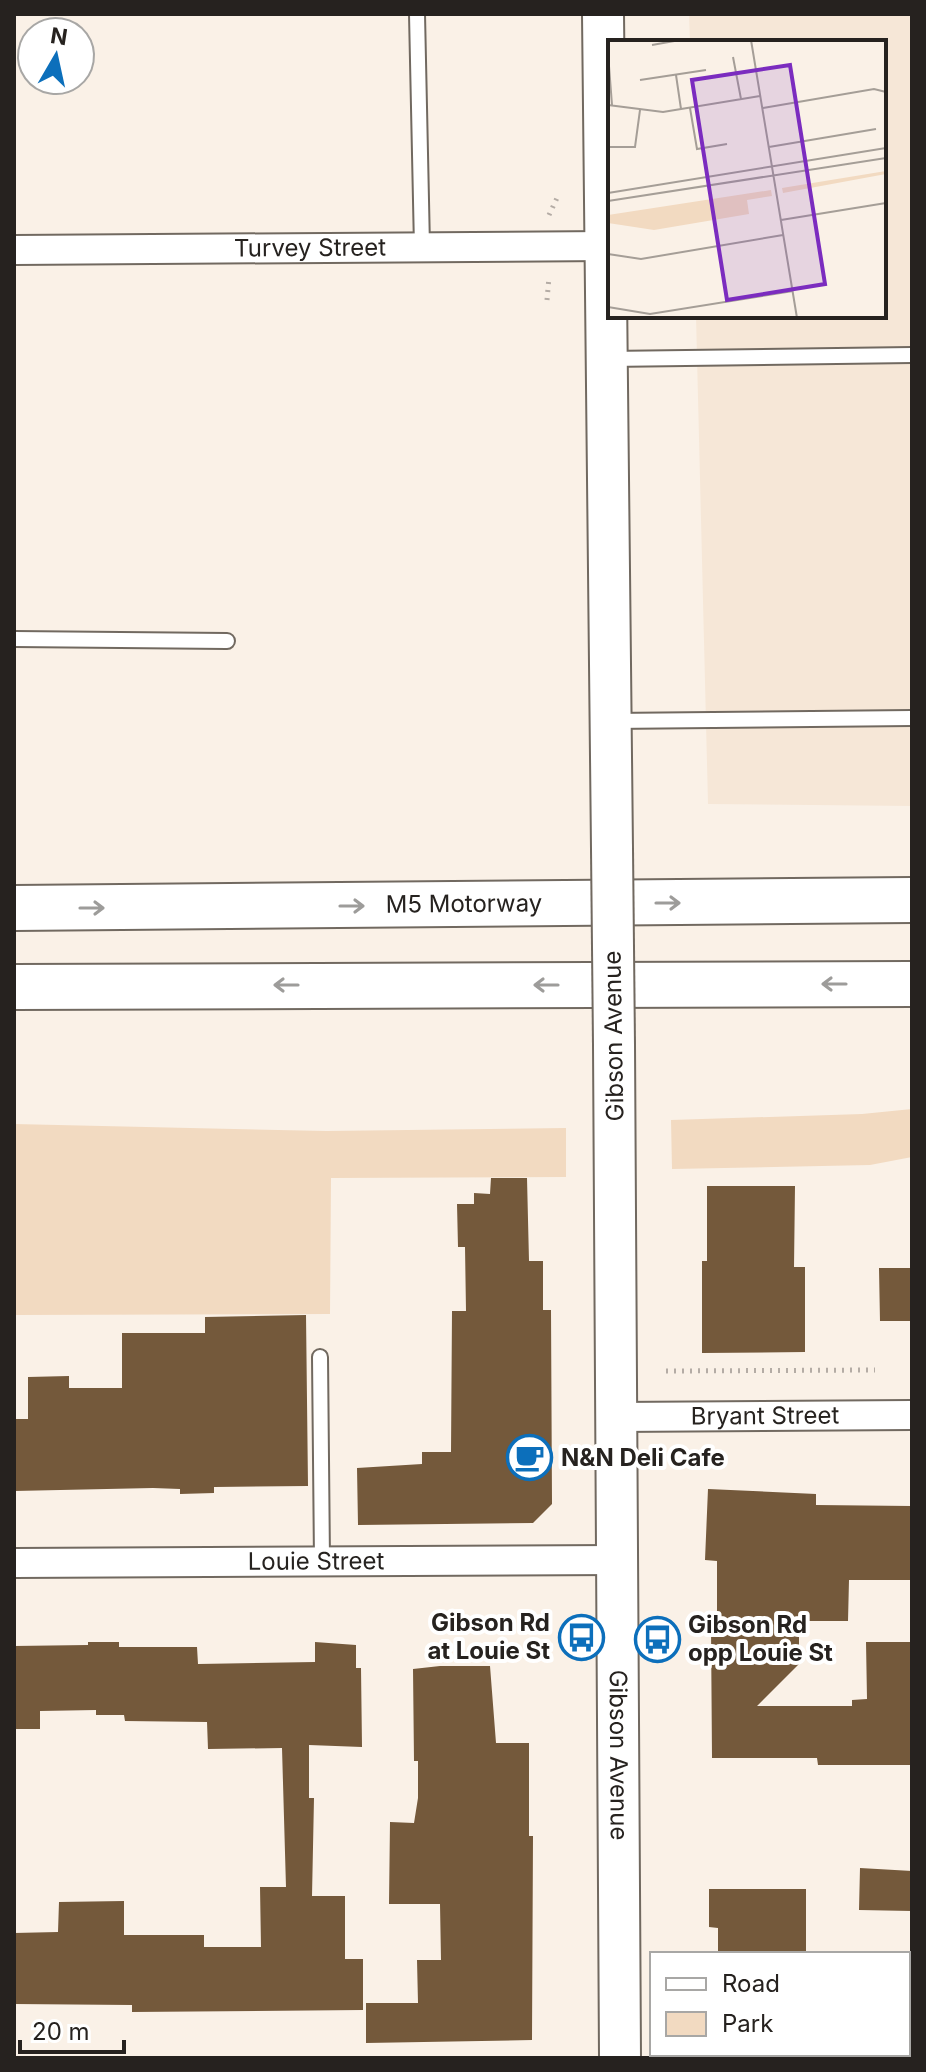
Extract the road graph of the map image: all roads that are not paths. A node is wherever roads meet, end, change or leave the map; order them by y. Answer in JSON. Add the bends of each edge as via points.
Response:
{"nodes":[{"id":1,"x":417,"y":14,"type":"edge"},
{"id":2,"x":603,"y":14,"type":"edge"},
{"id":3,"x":607,"y":246,"type":"junction"},
{"id":4,"x":422,"y":247,"type":"junction"},
{"id":5,"x":14,"y":250,"type":"edge"},
{"id":6,"x":912,"y":355,"type":"edge"},
{"id":7,"x":608,"y":359,"type":"junction"},
{"id":8,"x":14,"y":639,"type":"edge"},
{"id":9,"x":227,"y":641,"type":"dead end"},
{"id":10,"x":912,"y":718,"type":"edge"},
{"id":11,"x":611,"y":721,"type":"junction"},
{"id":12,"x":912,"y":900,"type":"edge"},
{"id":13,"x":14,"y":908,"type":"edge"},
{"id":14,"x":912,"y":984,"type":"edge"},
{"id":15,"x":14,"y":987,"type":"edge"},
{"id":16,"x":320,"y":1357,"type":"dead end"},
{"id":17,"x":912,"y":1415,"type":"edge"},
{"id":18,"x":617,"y":1417,"type":"junction"},
{"id":19,"x":618,"y":1560,"type":"junction"},
{"id":20,"x":322,"y":1561,"type":"junction"},
{"id":21,"x":14,"y":1563,"type":"edge"},
{"id":22,"x":620,"y":2058,"type":"edge"}],
"edges":[{"from":1,"to":4,"type":"lane"},
{"from":2,"to":3,"type":"main road","name":"Gibson Avenue"},
{"from":3,"to":4,"type":"street","name":"Turvey Street"},
{"from":3,"to":7,"type":"main road","name":"Gibson Avenue"},
{"from":4,"to":5,"type":"street","name":"Turvey Street"},
{"from":6,"to":7,"type":"lane"},
{"from":7,"to":11,"type":"main road","name":"Gibson Avenue"},
{"from":8,"to":9,"type":"lane"},
{"from":10,"to":11,"type":"lane"},
{"from":11,"to":18,"type":"main road","name":"Gibson Avenue","bridge":true},
{"from":13,"to":12,"type":"highway","name":"M5 Motorway","one_way":true},
{"from":14,"to":15,"type":"highway","one_way":true},
{"from":16,"to":20,"type":"lane"},
{"from":17,"to":18,"type":"street","name":"Bryant Street"},
{"from":18,"to":19,"type":"main road","name":"Gibson Avenue"},
{"from":19,"to":20,"type":"street","name":"Louie Street"},
{"from":19,"to":22,"type":"main road","name":"Gibson Avenue"},
{"from":20,"to":21,"type":"street","name":"Louie Street"}]}
